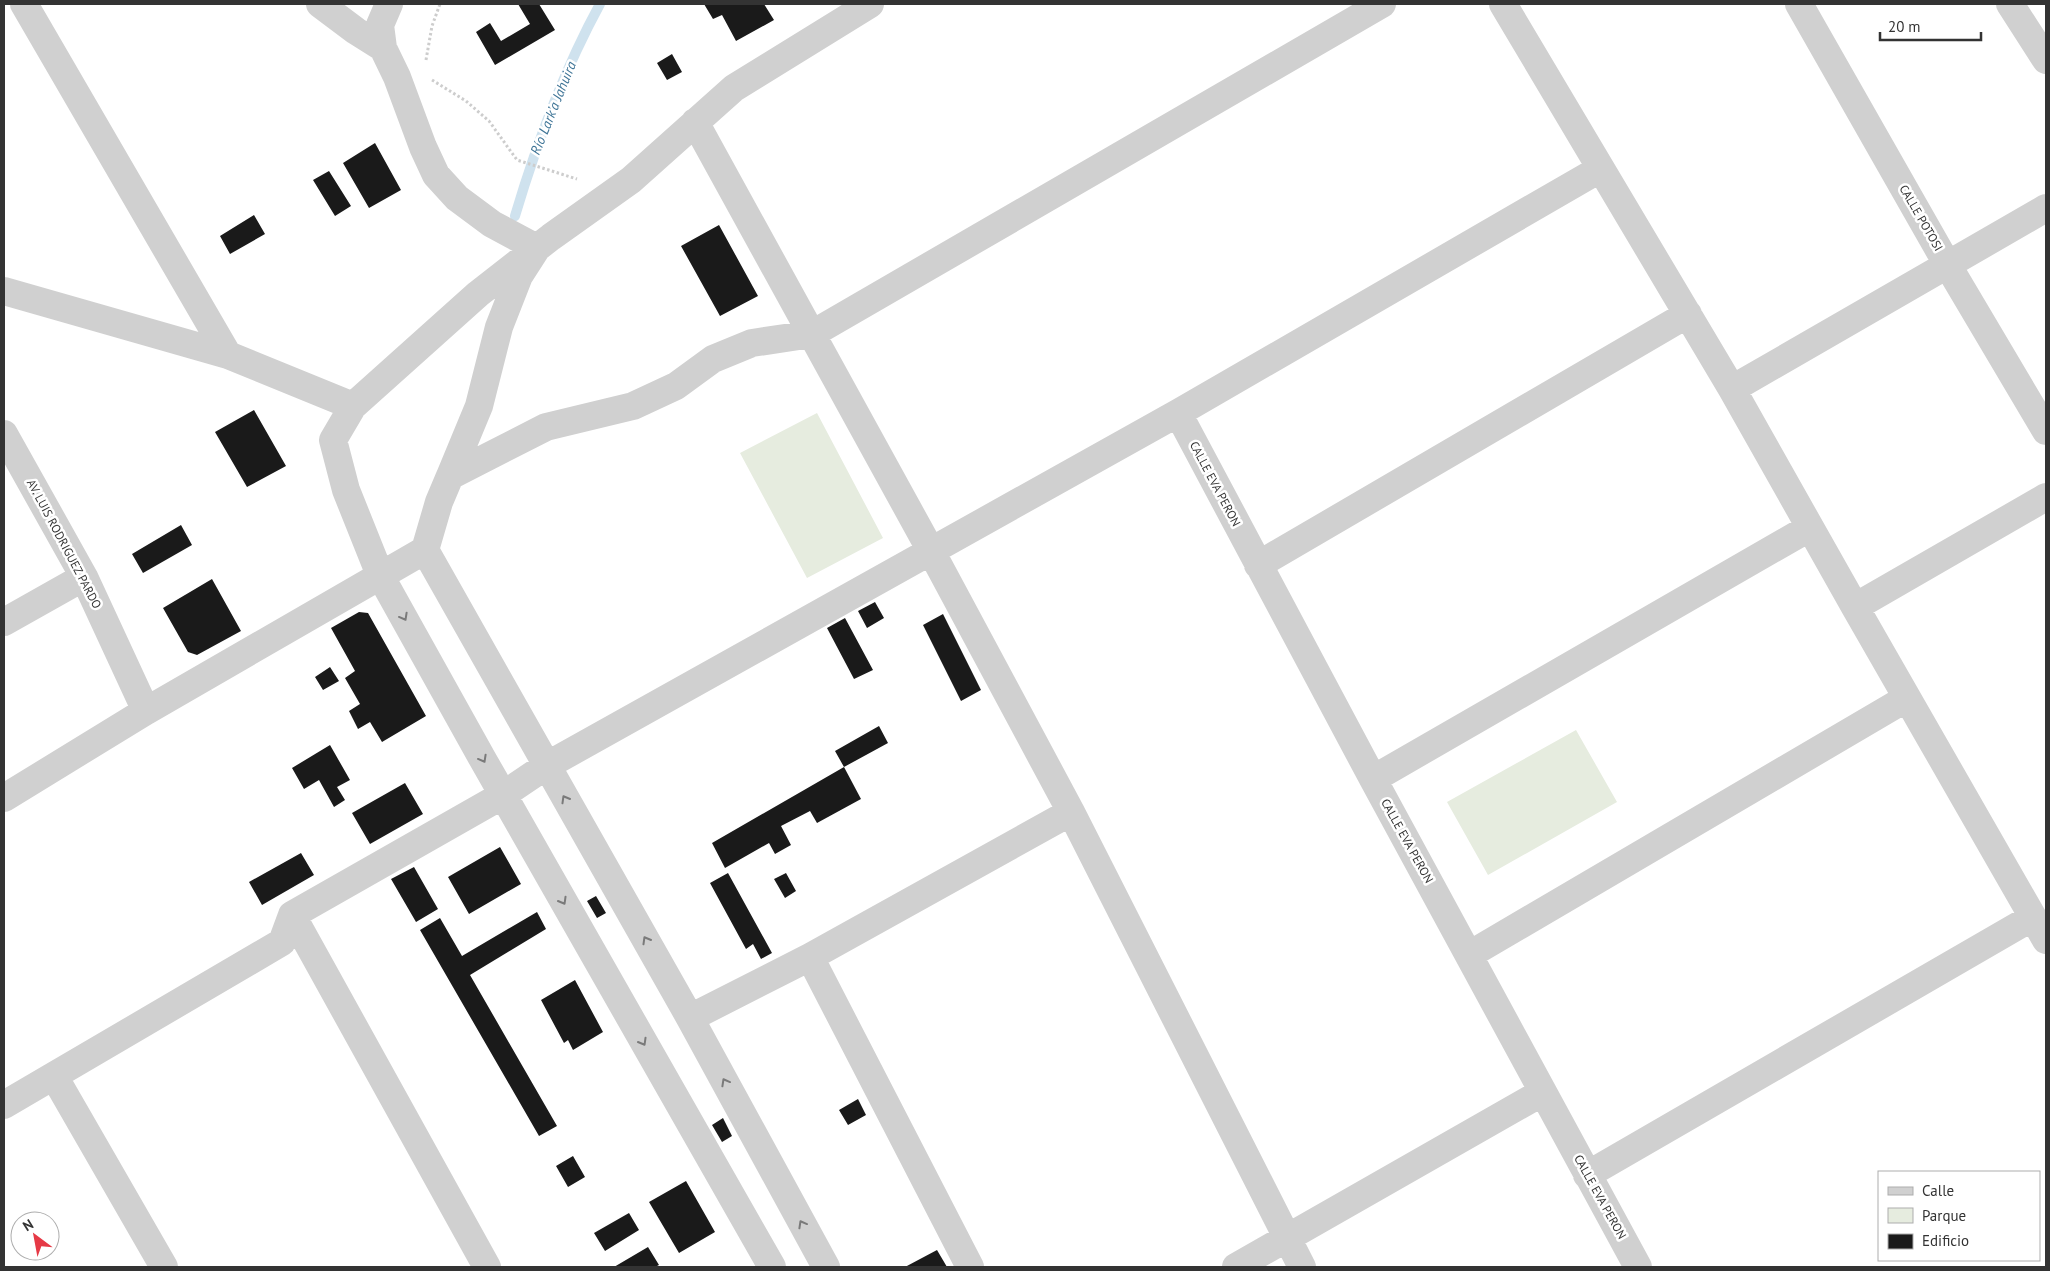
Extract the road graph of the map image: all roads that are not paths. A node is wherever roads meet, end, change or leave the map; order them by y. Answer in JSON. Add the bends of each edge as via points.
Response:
{"nodes":[{"id":1,"x":24,"y":4,"type":"edge"},
{"id":2,"x":320,"y":4,"type":"edge"},
{"id":3,"x":389,"y":4,"type":"edge"},
{"id":4,"x":870,"y":4,"type":"edge"},
{"id":5,"x":1382,"y":4,"type":"edge"},
{"id":6,"x":1503,"y":4,"type":"edge"},
{"id":7,"x":1799,"y":4,"type":"edge"},
{"id":8,"x":2010,"y":4,"type":"edge"},
{"id":9,"x":383,"y":48,"type":"junction"},
{"id":10,"x":2046,"y":60,"type":"edge"},
{"id":11,"x":695,"y":122,"type":"junction"},
{"id":12,"x":1600,"y":169,"type":"junction"},
{"id":13,"x":2046,"y":208,"type":"edge"},
{"id":14,"x":537,"y":248,"type":"junction"},
{"id":15,"x":1947,"y":264,"type":"junction"},
{"id":16,"x":4,"y":291,"type":"edge"},
{"id":17,"x":1688,"y":314,"type":"junction"},
{"id":18,"x":812,"y":334,"type":"junction"},
{"id":19,"x":228,"y":355,"type":"junction"},
{"id":20,"x":1732,"y":389,"type":"junction"},
{"id":21,"x":353,"y":406,"type":"junction"},
{"id":22,"x":1178,"y":413,"type":"junction"},
{"id":23,"x":2046,"y":431,"type":"edge"},
{"id":24,"x":4,"y":434,"type":"edge"},
{"id":25,"x":450,"y":476,"type":"junction"},
{"id":26,"x":2046,"y":497,"type":"edge"},
{"id":27,"x":1810,"y":528,"type":"junction"},
{"id":28,"x":424,"y":550,"type":"junction"},
{"id":29,"x":931,"y":551,"type":"junction"},
{"id":30,"x":1258,"y":565,"type":"junction"},
{"id":31,"x":380,"y":574,"type":"junction"},
{"id":32,"x":84,"y":577,"type":"junction"},
{"id":33,"x":1855,"y":607,"type":"junction"},
{"id":34,"x":4,"y":622,"type":"edge"},
{"id":35,"x":1907,"y":698,"type":"junction"},
{"id":36,"x":146,"y":711,"type":"junction"},
{"id":37,"x":546,"y":766,"type":"junction"},
{"id":38,"x":1373,"y":779,"type":"junction"},
{"id":39,"x":503,"y":795,"type":"junction"},
{"id":40,"x":4,"y":798,"type":"edge"},
{"id":41,"x":1071,"y":812,"type":"junction"},
{"id":42,"x":292,"y":915,"type":"junction"},
{"id":43,"x":2040,"y":928,"type":"edge"},
{"id":44,"x":1469,"y":955,"type":"junction"},
{"id":45,"x":810,"y":957,"type":"junction"},
{"id":46,"x":690,"y":1018,"type":"junction"},
{"id":47,"x":54,"y":1076,"type":"junction"},
{"id":48,"x":1543,"y":1092,"type":"junction"},
{"id":49,"x":4,"y":1105,"type":"edge"},
{"id":50,"x":1587,"y":1175,"type":"junction"},
{"id":51,"x":1287,"y":1238,"type":"junction"},
{"id":52,"x":164,"y":1267,"type":"edge"},
{"id":53,"x":488,"y":1267,"type":"edge"},
{"id":54,"x":772,"y":1267,"type":"edge"},
{"id":55,"x":826,"y":1267,"type":"edge"},
{"id":56,"x":970,"y":1267,"type":"edge"},
{"id":57,"x":1236,"y":1267,"type":"edge"},
{"id":58,"x":1302,"y":1267,"type":"edge"},
{"id":59,"x":1638,"y":1267,"type":"edge"}],
"edges":[{"from":1,"to":19,"type":"street"},
{"from":2,"to":9,"type":"street"},
{"from":3,"to":9,"type":"street","via":[[380,25]]},
{"from":4,"to":11,"type":"street","via":[[734,88]]},
{"from":5,"to":18,"type":"street"},
{"from":6,"to":12,"type":"street"},
{"from":7,"to":15,"type":"street","name":"CALLE POTOSI"},
{"from":8,"to":10,"type":"street"},
{"from":9,"to":14,"type":"street","via":[[398,77],[436,175],[457,198]]},
{"from":11,"to":14,"type":"street","via":[[631,180]]},
{"from":11,"to":18,"type":"street"},
{"from":12,"to":17,"type":"street"},
{"from":12,"to":22,"type":"street"},
{"from":13,"to":15,"type":"street"},
{"from":14,"to":21,"type":"street","via":[[478,294]]},
{"from":14,"to":25,"type":"street","via":[[518,276],[499,326],[479,406]]},
{"from":15,"to":20,"type":"street"},
{"from":15,"to":23,"type":"street","name":"CALLE POTOSI"},
{"from":16,"to":19,"type":"street"},
{"from":17,"to":20,"type":"street"},
{"from":17,"to":30,"type":"street"},
{"from":18,"to":25,"type":"street","via":[[752,343],[713,359],[676,386],[633,406],[546,427]]},
{"from":18,"to":29,"type":"street"},
{"from":19,"to":21,"type":"street"},
{"from":20,"to":27,"type":"street"},
{"from":21,"to":31,"type":"street","via":[[333,440],[346,490]]},
{"from":22,"to":29,"type":"street"},
{"from":22,"to":30,"type":"street","name":"CALLE EVA PERON"},
{"from":24,"to":32,"type":"street","name":"AV. LUIS RODRIGUEZ PARDO"},
{"from":25,"to":28,"type":"street"},
{"from":26,"to":33,"type":"street"},
{"from":27,"to":33,"type":"street"},
{"from":27,"to":38,"type":"street"},
{"from":28,"to":31,"type":"street"},
{"from":28,"to":37,"type":"street"},
{"from":29,"to":37,"type":"street"},
{"from":29,"to":41,"type":"street"},
{"from":30,"to":38,"type":"street","name":"CALLE EVA PERON"},
{"from":31,"to":36,"type":"street"},
{"from":31,"to":39,"type":"street","one_way":true},
{"from":32,"to":34,"type":"street"},
{"from":32,"to":36,"type":"street","name":"AV. LUIS RODRIGUEZ PARDO"},
{"from":33,"to":35,"type":"street"},
{"from":35,"to":43,"type":"street"},
{"from":35,"to":44,"type":"street"},
{"from":36,"to":40,"type":"street"},
{"from":37,"to":39,"type":"street"},
{"from":46,"to":37,"type":"street","one_way":true},
{"from":38,"to":44,"type":"street","name":"CALLE EVA PERON"},
{"from":39,"to":42,"type":"street"},
{"from":39,"to":54,"type":"street","one_way":true},
{"from":41,"to":45,"type":"street"},
{"from":41,"to":51,"type":"street"},
{"from":42,"to":47,"type":"street","via":[[282,942]]},
{"from":42,"to":53,"type":"street"},
{"from":43,"to":50,"type":"street"},
{"from":44,"to":48,"type":"street","name":"CALLE EVA PERON"},
{"from":45,"to":46,"type":"street"},
{"from":45,"to":56,"type":"street"},
{"from":55,"to":46,"type":"street","one_way":true},
{"from":47,"to":49,"type":"street"},
{"from":47,"to":52,"type":"street"},
{"from":48,"to":50,"type":"street","name":"CALLE EVA PERON"},
{"from":48,"to":51,"type":"street"},
{"from":50,"to":59,"type":"street","name":"CALLE EVA PERON"},
{"from":51,"to":57,"type":"street"},
{"from":51,"to":58,"type":"street"}]}
